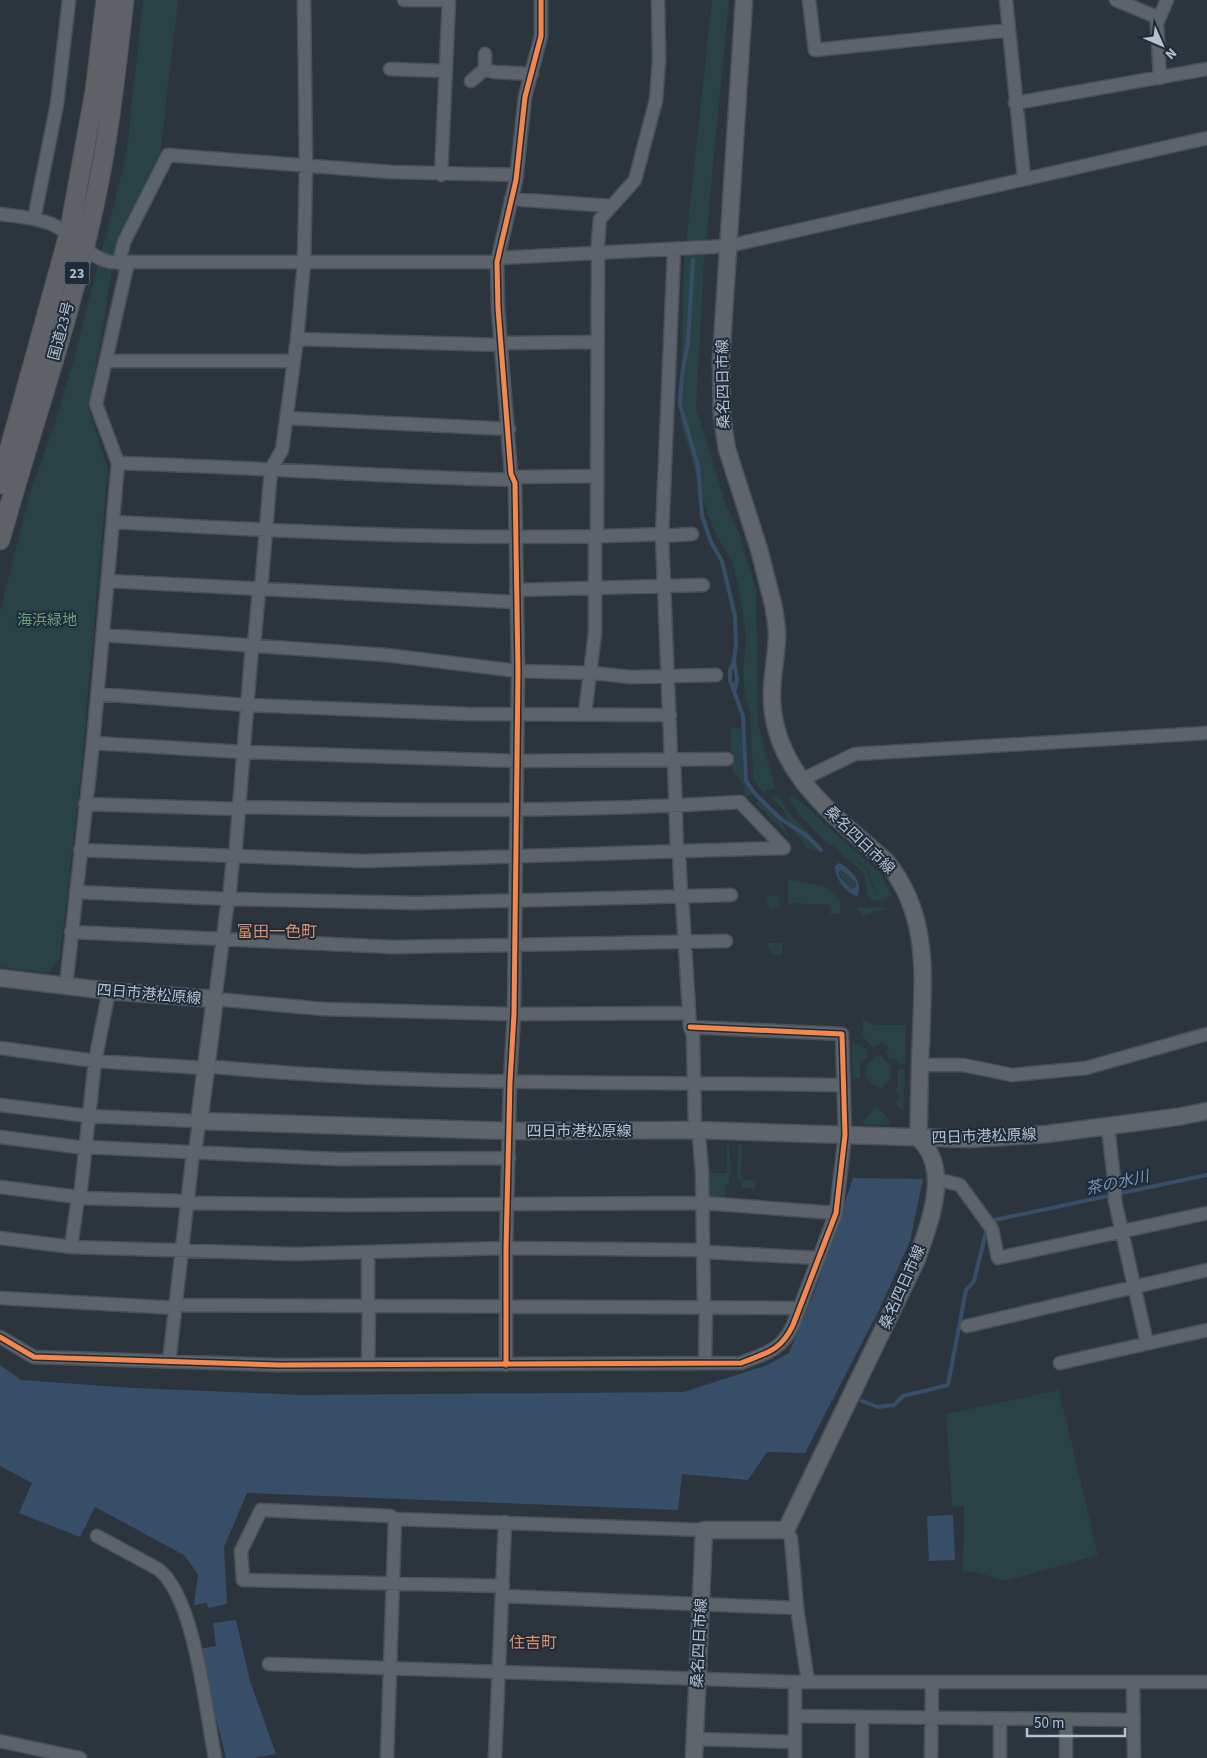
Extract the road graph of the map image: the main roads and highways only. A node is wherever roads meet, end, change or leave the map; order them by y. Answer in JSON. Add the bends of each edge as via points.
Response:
{"nodes":[{"id":1,"x":106,"y":0,"type":"edge"},
{"id":2,"x":124,"y":0,"type":"edge"},
{"id":3,"x":744,"y":0,"type":"edge"},
{"id":4,"x":0,"y":484,"type":"edge"},
{"id":5,"x":0,"y":540,"type":"edge"},
{"id":6,"x":0,"y":978,"type":"edge"},
{"id":7,"x":1207,"y":1111,"type":"edge"},
{"id":8,"x":914,"y":1138,"type":"junction"},
{"id":9,"x":694,"y":1758,"type":"edge"}],
"edges":[{"from":1,"to":4,"type":"highway","name":"国道23号","number":"23","via":[[95,91],[69,234]]},
{"from":2,"to":5,"type":"highway","name":"国道23号","number":"23","via":[[106,150],[50,374]]},
{"from":3,"to":8,"type":"main road","name":"桑名四日市線","via":[[720,360],[724,437],[774,608],[777,634],[772,700],[777,734],[786,757],[829,812],[886,861],[908,895],[921,940],[920,1065]]},
{"from":6,"to":8,"type":"main road","name":"四日市港松原線","via":[[215,999],[199,1121],[510,1131],[695,1130]]},
{"from":7,"to":8,"type":"main road","name":"四日市港松原線","via":[[1048,1134],[968,1139]]},
{"from":8,"to":9,"type":"main road","name":"桑名四日市線","via":[[928,1147],[938,1179],[925,1236],[917,1259],[786,1530],[704,1530]]}]}
